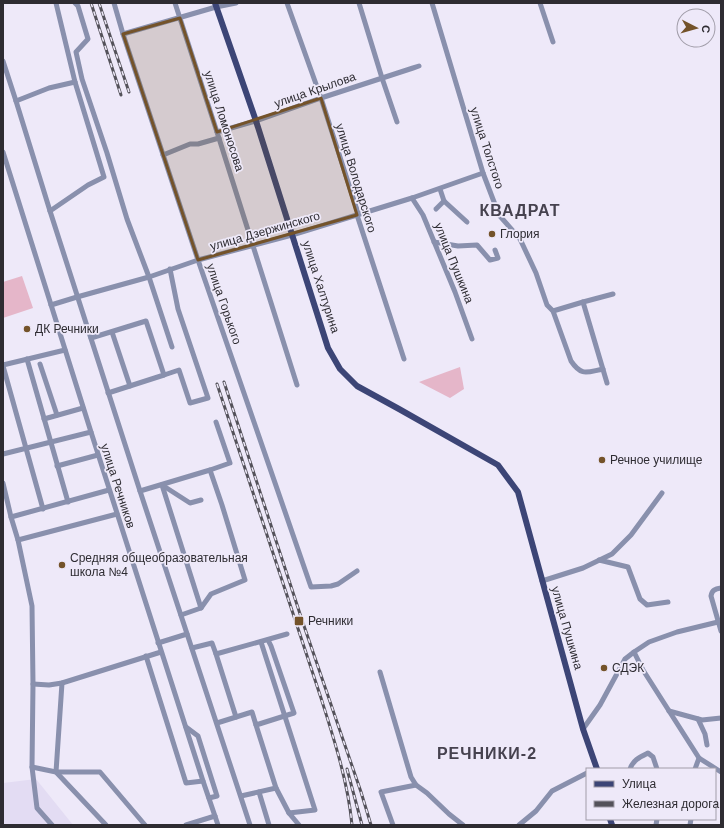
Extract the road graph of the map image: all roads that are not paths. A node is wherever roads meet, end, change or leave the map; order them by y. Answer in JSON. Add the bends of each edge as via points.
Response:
{"nodes":[{"id":1,"x":56,"y":3,"type":"edge"},
{"id":2,"x":75,"y":3,"type":"edge"},
{"id":3,"x":114,"y":3,"type":"edge"},
{"id":4,"x":175,"y":3,"type":"edge"},
{"id":5,"x":236,"y":3,"type":"edge"},
{"id":6,"x":287,"y":3,"type":"edge"},
{"id":7,"x":359,"y":3,"type":"edge"},
{"id":8,"x":432,"y":3,"type":"edge"},
{"id":9,"x":540,"y":3,"type":"edge"},
{"id":10,"x":216,"y":5,"type":"edge"},
{"id":11,"x":180,"y":18,"type":"junction"},
{"id":12,"x":123,"y":34,"type":"junction"},
{"id":13,"x":553,"y":42,"type":"dead end"},
{"id":14,"x":3,"y":61,"type":"edge"},
{"id":15,"x":419,"y":66,"type":"dead end"},
{"id":16,"x":382,"y":78,"type":"junction"},
{"id":17,"x":75,"y":82,"type":"junction"},
{"id":18,"x":321,"y":98,"type":"junction"},
{"id":19,"x":16,"y":101,"type":"junction"},
{"id":20,"x":256,"y":121,"type":"junction"},
{"id":21,"x":397,"y":122,"type":"dead end"},
{"id":22,"x":217,"y":132,"type":"junction"},
{"id":23,"x":219,"y":138,"type":"junction"},
{"id":24,"x":3,"y":152,"type":"edge"},
{"id":25,"x":163,"y":155,"type":"junction"},
{"id":26,"x":483,"y":173,"type":"junction"},
{"id":27,"x":440,"y":188,"type":"junction"},
{"id":28,"x":412,"y":198,"type":"junction"},
{"id":29,"x":444,"y":202,"type":"junction"},
{"id":30,"x":436,"y":209,"type":"dead end"},
{"id":31,"x":50,"y":211,"type":"junction"},
{"id":32,"x":357,"y":215,"type":"junction"},
{"id":33,"x":467,"y":222,"type":"dead end"},
{"id":34,"x":292,"y":235,"type":"junction"},
{"id":35,"x":434,"y":242,"type":"junction"},
{"id":36,"x":253,"y":246,"type":"junction"},
{"id":37,"x":495,"y":250,"type":"dead end"},
{"id":38,"x":198,"y":260,"type":"junction"},
{"id":39,"x":170,"y":269,"type":"junction"},
{"id":40,"x":149,"y":277,"type":"junction"},
{"id":41,"x":613,"y":294,"type":"dead end"},
{"id":42,"x":77,"y":296,"type":"junction"},
{"id":43,"x":583,"y":302,"type":"junction"},
{"id":44,"x":51,"y":305,"type":"junction"},
{"id":45,"x":553,"y":311,"type":"junction"},
{"id":46,"x":112,"y":332,"type":"junction"},
{"id":47,"x":91,"y":338,"type":"junction"},
{"id":48,"x":472,"y":339,"type":"dead end"},
{"id":49,"x":172,"y":347,"type":"dead end"},
{"id":50,"x":65,"y":350,"type":"junction"},
{"id":51,"x":27,"y":359,"type":"junction"},
{"id":52,"x":404,"y":359,"type":"dead end"},
{"id":53,"x":40,"y":364,"type":"dead end"},
{"id":54,"x":3,"y":365,"type":"edge"},
{"id":55,"x":604,"y":369,"type":"junction"},
{"id":56,"x":164,"y":375,"type":"junction"},
{"id":57,"x":607,"y":383,"type":"dead end"},
{"id":58,"x":297,"y":385,"type":"dead end"},
{"id":59,"x":130,"y":386,"type":"junction"},
{"id":60,"x":108,"y":393,"type":"junction"},
{"id":61,"x":83,"y":408,"type":"junction"},
{"id":62,"x":57,"y":415,"type":"junction"},
{"id":63,"x":44,"y":419,"type":"junction"},
{"id":64,"x":216,"y":422,"type":"dead end"},
{"id":65,"x":91,"y":432,"type":"junction"},
{"id":66,"x":50,"y":442,"type":"junction"},
{"id":67,"x":26,"y":449,"type":"junction"},
{"id":68,"x":3,"y":454,"type":"edge"},
{"id":69,"x":98,"y":455,"type":"junction"},
{"id":70,"x":57,"y":466,"type":"junction"},
{"id":71,"x":210,"y":470,"type":"junction"},
{"id":72,"x":3,"y":483,"type":"edge"},
{"id":73,"x":162,"y":485,"type":"junction"},
{"id":74,"x":109,"y":490,"type":"junction"},
{"id":75,"x":140,"y":492,"type":"junction"},
{"id":76,"x":518,"y":492,"type":"joint"},
{"id":77,"x":662,"y":493,"type":"dead end"},
{"id":78,"x":201,"y":500,"type":"dead end"},
{"id":79,"x":68,"y":502,"type":"junction"},
{"id":80,"x":44,"y":509,"type":"junction"},
{"id":81,"x":117,"y":514,"type":"junction"},
{"id":82,"x":11,"y":517,"type":"junction"},
{"id":83,"x":18,"y":540,"type":"junction"},
{"id":84,"x":599,"y":560,"type":"junction"},
{"id":85,"x":357,"y":571,"type":"dead end"},
{"id":86,"x":542,"y":581,"type":"junction"},
{"id":87,"x":721,"y":588,"type":"edge"},
{"id":88,"x":668,"y":602,"type":"dead end"},
{"id":89,"x":201,"y":608,"type":"junction"},
{"id":90,"x":181,"y":615,"type":"junction"},
{"id":91,"x":718,"y":622,"type":"junction"},
{"id":92,"x":721,"y":631,"type":"edge"},
{"id":93,"x":187,"y":634,"type":"junction"},
{"id":94,"x":287,"y":634,"type":"dead end"},
{"id":95,"x":268,"y":640,"type":"junction"},
{"id":96,"x":260,"y":642,"type":"junction"},
{"id":97,"x":158,"y":643,"type":"junction"},
{"id":98,"x":192,"y":648,"type":"junction"},
{"id":99,"x":161,"y":652,"type":"junction"},
{"id":100,"x":634,"y":652,"type":"junction"},
{"id":101,"x":216,"y":654,"type":"junction"},
{"id":102,"x":146,"y":656,"type":"junction"},
{"id":103,"x":380,"y":672,"type":"dead end"},
{"id":104,"x":62,"y":683,"type":"junction"},
{"id":105,"x":33,"y":684,"type":"junction"},
{"id":106,"x":669,"y":711,"type":"junction"},
{"id":107,"x":284,"y":716,"type":"junction"},
{"id":108,"x":236,"y":717,"type":"junction"},
{"id":109,"x":721,"y":718,"type":"edge"},
{"id":110,"x":698,"y":719,"type":"junction"},
{"id":111,"x":217,"y":723,"type":"junction"},
{"id":112,"x":256,"y":725,"type":"junction"},
{"id":113,"x":186,"y":726,"type":"junction"},
{"id":114,"x":583,"y":729,"type":"junction"},
{"id":115,"x":707,"y":745,"type":"dead end"},
{"id":116,"x":699,"y":758,"type":"junction"},
{"id":117,"x":32,"y":767,"type":"junction"},
{"id":118,"x":597,"y":768,"type":"edge"},
{"id":119,"x":630,"y":768,"type":"edge"},
{"id":120,"x":657,"y":768,"type":"edge"},
{"id":121,"x":695,"y":768,"type":"edge"},
{"id":122,"x":715,"y":768,"type":"edge"},
{"id":123,"x":56,"y":772,"type":"junction"},
{"id":124,"x":586,"y":774,"type":"edge"},
{"id":125,"x":203,"y":781,"type":"junction"},
{"id":126,"x":416,"y":785,"type":"junction"},
{"id":127,"x":276,"y":788,"type":"junction"},
{"id":128,"x":259,"y":792,"type":"junction"},
{"id":129,"x":241,"y":796,"type":"junction"},
{"id":130,"x":209,"y":798,"type":"junction"},
{"id":131,"x":289,"y":813,"type":"junction"},
{"id":132,"x":215,"y":816,"type":"junction"},
{"id":133,"x":52,"y":825,"type":"edge"},
{"id":134,"x":106,"y":825,"type":"edge"},
{"id":135,"x":145,"y":825,"type":"edge"},
{"id":136,"x":186,"y":825,"type":"edge"},
{"id":137,"x":218,"y":825,"type":"edge"},
{"id":138,"x":250,"y":825,"type":"edge"},
{"id":139,"x":270,"y":825,"type":"edge"},
{"id":140,"x":299,"y":825,"type":"edge"},
{"id":141,"x":393,"y":825,"type":"edge"},
{"id":142,"x":463,"y":825,"type":"edge"},
{"id":143,"x":520,"y":825,"type":"edge"}],
"edges":[{"from":1,"to":17,"type":"street"},
{"from":2,"to":40,"type":"street","via":[[88,38],[76,52],[82,79],[127,219]]},
{"from":3,"to":12,"type":"street","name":"улица Горького"},
{"from":4,"to":11,"type":"street","name":"улица Ломоносова"},
{"from":5,"to":10,"type":"street"},
{"from":6,"to":18,"type":"street","name":"улица Володарского"},
{"from":7,"to":16,"type":"street"},
{"from":8,"to":26,"type":"street","name":"улица Толстого"},
{"from":9,"to":13,"type":"street"},
{"from":10,"to":11,"type":"street"},
{"from":10,"to":20,"type":"main road","name":"улица Халтурина"},
{"from":11,"to":12,"type":"street"},
{"from":11,"to":22,"type":"street","name":"улица Ломоносова"},
{"from":12,"to":25,"type":"street","name":"улица Горького"},
{"from":14,"to":19,"type":"street"},
{"from":15,"to":16,"type":"street","name":"улица Крылова"},
{"from":16,"to":18,"type":"street","name":"улица Крылова"},
{"from":16,"to":21,"type":"street"},
{"from":17,"to":19,"type":"street"},
{"from":17,"to":31,"type":"street","via":[[104,177]]},
{"from":18,"to":20,"type":"street","name":"улица Крылова"},
{"from":18,"to":32,"type":"street","name":"улица Володарского"},
{"from":19,"to":31,"type":"street"},
{"from":20,"to":22,"type":"street","name":"улица Крылова"},
{"from":20,"to":34,"type":"main road","name":"улица Халтурина"},
{"from":22,"to":23,"type":"street","name":"улица Ломоносова"},
{"from":23,"to":25,"type":"street","via":[[190,144]]},
{"from":23,"to":36,"type":"street","name":"улица Ломоносова"},
{"from":24,"to":44,"type":"street","name":"улица Речников"},
{"from":25,"to":38,"type":"street","name":"улица Горького"},
{"from":26,"to":27,"type":"street","name":"улица Дзержинского"},
{"from":26,"to":45,"type":"street","name":"улица Толстого","via":[[499,215],[520,238],[547,305]]},
{"from":27,"to":28,"type":"street","name":"улица Дзержинского"},
{"from":27,"to":29,"type":"street"},
{"from":28,"to":32,"type":"street","name":"улица Дзержинского"},
{"from":28,"to":35,"type":"street","name":"улица Пушкина","via":[[423,215]]},
{"from":29,"to":30,"type":"street"},
{"from":29,"to":33,"type":"street"},
{"from":31,"to":42,"type":"street"},
{"from":32,"to":34,"type":"street","name":"улица Дзержинского"},
{"from":32,"to":52,"type":"street","name":"улица Володарского"},
{"from":34,"to":36,"type":"street","name":"улица Дзержинского"},
{"from":34,"to":76,"type":"main road","name":"улица Халтурина","via":[[328,348],[340,369],[356,386],[498,465]]},
{"from":35,"to":37,"type":"street","via":[[458,246],[477,245],[490,260],[498,258]]},
{"from":35,"to":48,"type":"street","name":"улица Пушкина"},
{"from":36,"to":38,"type":"street","name":"улица Дзержинского"},
{"from":36,"to":58,"type":"street","name":"улица Ломоносова"},
{"from":38,"to":39,"type":"street","name":"улица Дзержинского"},
{"from":38,"to":85,"type":"street","name":"улица Горького","via":[[311,586],[338,584]]},
{"from":39,"to":40,"type":"street","name":"улица Дзержинского"},
{"from":39,"to":56,"type":"street","via":[[178,309],[208,398],[190,403],[179,370]]},
{"from":40,"to":42,"type":"street","name":"улица Дзержинского"},
{"from":40,"to":49,"type":"street"},
{"from":41,"to":43,"type":"street"},
{"from":42,"to":44,"type":"street","name":"улица Дзержинского"},
{"from":42,"to":47,"type":"street"},
{"from":43,"to":45,"type":"street"},
{"from":43,"to":55,"type":"street"},
{"from":44,"to":50,"type":"street","name":"улица Речников"},
{"from":45,"to":55,"type":"street","name":"улица Толстого","via":[[571,361],[576,368],[584,373]]},
{"from":46,"to":47,"type":"street"},
{"from":46,"to":56,"type":"street","via":[[146,321]]},
{"from":46,"to":59,"type":"street"},
{"from":47,"to":60,"type":"street"},
{"from":50,"to":51,"type":"street"},
{"from":50,"to":61,"type":"street","name":"улица Речников"},
{"from":51,"to":54,"type":"street"},
{"from":51,"to":63,"type":"street"},
{"from":53,"to":62,"type":"street"},
{"from":54,"to":67,"type":"street"},
{"from":55,"to":57,"type":"street"},
{"from":56,"to":59,"type":"street"},
{"from":59,"to":60,"type":"street"},
{"from":60,"to":75,"type":"street"},
{"from":61,"to":62,"type":"street"},
{"from":61,"to":65,"type":"street","name":"улица Речников"},
{"from":62,"to":63,"type":"street"},
{"from":63,"to":66,"type":"street"},
{"from":64,"to":71,"type":"street","via":[[230,463]]},
{"from":65,"to":66,"type":"street"},
{"from":65,"to":69,"type":"street","name":"улица Речников"},
{"from":66,"to":67,"type":"street"},
{"from":66,"to":70,"type":"street"},
{"from":67,"to":68,"type":"street"},
{"from":67,"to":80,"type":"street"},
{"from":69,"to":70,"type":"street"},
{"from":69,"to":74,"type":"street","name":"улица Речников"},
{"from":70,"to":79,"type":"street"},
{"from":71,"to":73,"type":"street"},
{"from":71,"to":89,"type":"street","via":[[244,580],[211,594]]},
{"from":72,"to":82,"type":"street"},
{"from":73,"to":75,"type":"street"},
{"from":73,"to":78,"type":"street","via":[[190,504]]},
{"from":73,"to":89,"type":"street"},
{"from":74,"to":79,"type":"street"},
{"from":74,"to":81,"type":"street","name":"улица Речников"},
{"from":75,"to":90,"type":"street"},
{"from":76,"to":86,"type":"main road","name":"улица Пушкина"},
{"from":77,"to":84,"type":"street","via":[[631,535],[612,554]]},
{"from":79,"to":80,"type":"street"},
{"from":80,"to":82,"type":"street"},
{"from":81,"to":83,"type":"street"},
{"from":81,"to":97,"type":"street","name":"улица Речников"},
{"from":82,"to":83,"type":"street"},
{"from":83,"to":105,"type":"street","via":[[32,606]]},
{"from":84,"to":86,"type":"street"},
{"from":84,"to":88,"type":"street","via":[[628,567],[640,599],[646,606]]},
{"from":86,"to":114,"type":"main road","name":"улица Пушкина"},
{"from":87,"to":91,"type":"street","via":[[714,590],[711,596]]},
{"from":89,"to":90,"type":"street"},
{"from":90,"to":93,"type":"street"},
{"from":91,"to":92,"type":"street"},
{"from":91,"to":100,"type":"street","via":[[677,632],[649,642]]},
{"from":93,"to":97,"type":"street"},
{"from":93,"to":98,"type":"street"},
{"from":94,"to":95,"type":"street"},
{"from":95,"to":96,"type":"street"},
{"from":95,"to":107,"type":"street","via":[[294,713]]},
{"from":96,"to":101,"type":"street"},
{"from":96,"to":107,"type":"street"},
{"from":97,"to":99,"type":"street","name":"улица Речников"},
{"from":98,"to":101,"type":"street","via":[[212,643]]},
{"from":98,"to":111,"type":"street"},
{"from":99,"to":102,"type":"street"},
{"from":99,"to":113,"type":"street","name":"улица Речников"},
{"from":100,"to":106,"type":"street"},
{"from":100,"to":114,"type":"street","via":[[624,659],[600,705]]},
{"from":101,"to":108,"type":"street"},
{"from":102,"to":104,"type":"street"},
{"from":102,"to":125,"type":"street","via":[[186,783]]},
{"from":103,"to":126,"type":"street","via":[[411,777]]},
{"from":104,"to":105,"type":"street"},
{"from":104,"to":123,"type":"street"},
{"from":105,"to":117,"type":"street"},
{"from":106,"to":110,"type":"street"},
{"from":106,"to":116,"type":"street"},
{"from":107,"to":112,"type":"street"},
{"from":107,"to":131,"type":"street","via":[[315,810]]},
{"from":108,"to":111,"type":"street"},
{"from":108,"to":112,"type":"street","via":[[252,712]]},
{"from":109,"to":110,"type":"street"},
{"from":110,"to":115,"type":"street"},
{"from":111,"to":129,"type":"street"},
{"from":112,"to":127,"type":"street"},
{"from":113,"to":125,"type":"street","name":"улица Речников"},
{"from":113,"to":130,"type":"street","via":[[198,736],[218,796]]},
{"from":114,"to":118,"type":"main road","name":"улица Пушкина"},
{"from":116,"to":121,"type":"street"},
{"from":116,"to":122,"type":"street"},
{"from":117,"to":123,"type":"street"},
{"from":117,"to":133,"type":"street","via":[[37,808]]},
{"from":119,"to":120,"type":"street","via":[[637,758],[648,753],[653,756]]},
{"from":123,"to":134,"type":"street"},
{"from":123,"to":135,"type":"street","via":[[100,772]]},
{"from":124,"to":143,"type":"street","via":[[552,791],[536,812]]},
{"from":125,"to":130,"type":"street","name":"улица Речников"},
{"from":126,"to":141,"type":"street","via":[[381,792]]},
{"from":126,"to":142,"type":"street"},
{"from":127,"to":128,"type":"street"},
{"from":127,"to":131,"type":"street"},
{"from":128,"to":129,"type":"street"},
{"from":128,"to":139,"type":"street"},
{"from":129,"to":138,"type":"street"},
{"from":130,"to":132,"type":"street","name":"улица Речников"},
{"from":131,"to":140,"type":"street"},
{"from":132,"to":136,"type":"street"},
{"from":132,"to":137,"type":"street","name":"улица Речников"}]}
